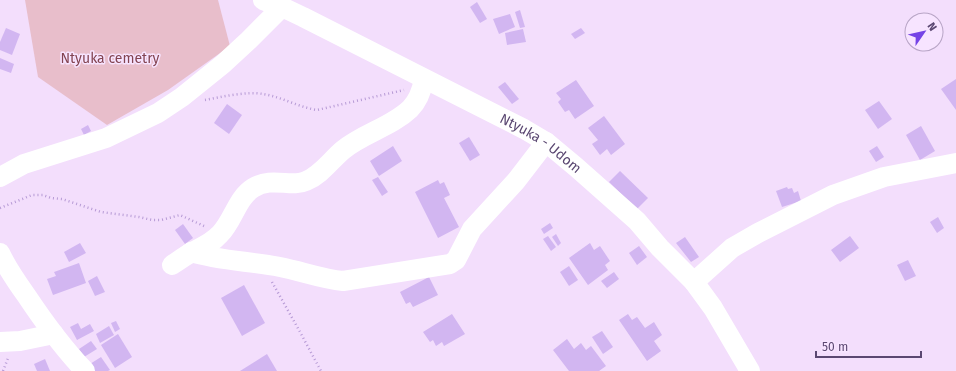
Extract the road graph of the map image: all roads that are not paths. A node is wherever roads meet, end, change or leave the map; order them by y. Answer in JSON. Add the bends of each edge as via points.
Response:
{"nodes":[{"id":1,"x":263,"y":0,"type":"edge"},
{"id":2,"x":282,"y":7,"type":"junction"},
{"id":3,"x":423,"y":84,"type":"junction"},
{"id":4,"x":546,"y":142,"type":"junction"},
{"id":5,"x":956,"y":163,"type":"edge"},
{"id":6,"x":0,"y":177,"type":"edge"},
{"id":7,"x":191,"y":252,"type":"junction"},
{"id":8,"x":0,"y":253,"type":"edge"},
{"id":9,"x":172,"y":265,"type":"dead end"},
{"id":10,"x":694,"y":282,"type":"junction"},
{"id":11,"x":54,"y":334,"type":"junction"},
{"id":12,"x":0,"y":342,"type":"edge"},
{"id":13,"x":86,"y":371,"type":"edge"},
{"id":14,"x":750,"y":371,"type":"edge"}],
"edges":[{"from":1,"to":2,"type":"street","name":"Ntyuka - Udom"},
{"from":2,"to":3,"type":"street","name":"Ntyuka - Udom"},
{"from":2,"to":6,"type":"street","via":[[223,64],[158,112],[106,138],[24,164]]},
{"from":3,"to":4,"type":"street","name":"Ntyuka - Udom","via":[[524,129]]},
{"from":3,"to":7,"type":"street","via":[[411,108],[354,142],[312,178],[297,183],[268,182],[253,188],[242,199],[221,233],[214,240]]},
{"from":4,"to":7,"type":"street","via":[[516,181],[472,229],[456,260],[450,264],[344,281],[261,264],[209,258]]},
{"from":4,"to":10,"type":"street","name":"Ntyuka - Udom","via":[[637,222]]},
{"from":5,"to":10,"type":"street","via":[[884,177],[833,195],[732,248]]},
{"from":7,"to":9,"type":"street"},
{"from":8,"to":11,"type":"street","via":[[10,272]]},
{"from":10,"to":14,"type":"street","name":"Ntyuka - Udom","via":[[713,308]]},
{"from":11,"to":12,"type":"street"},
{"from":11,"to":13,"type":"street"}]}
